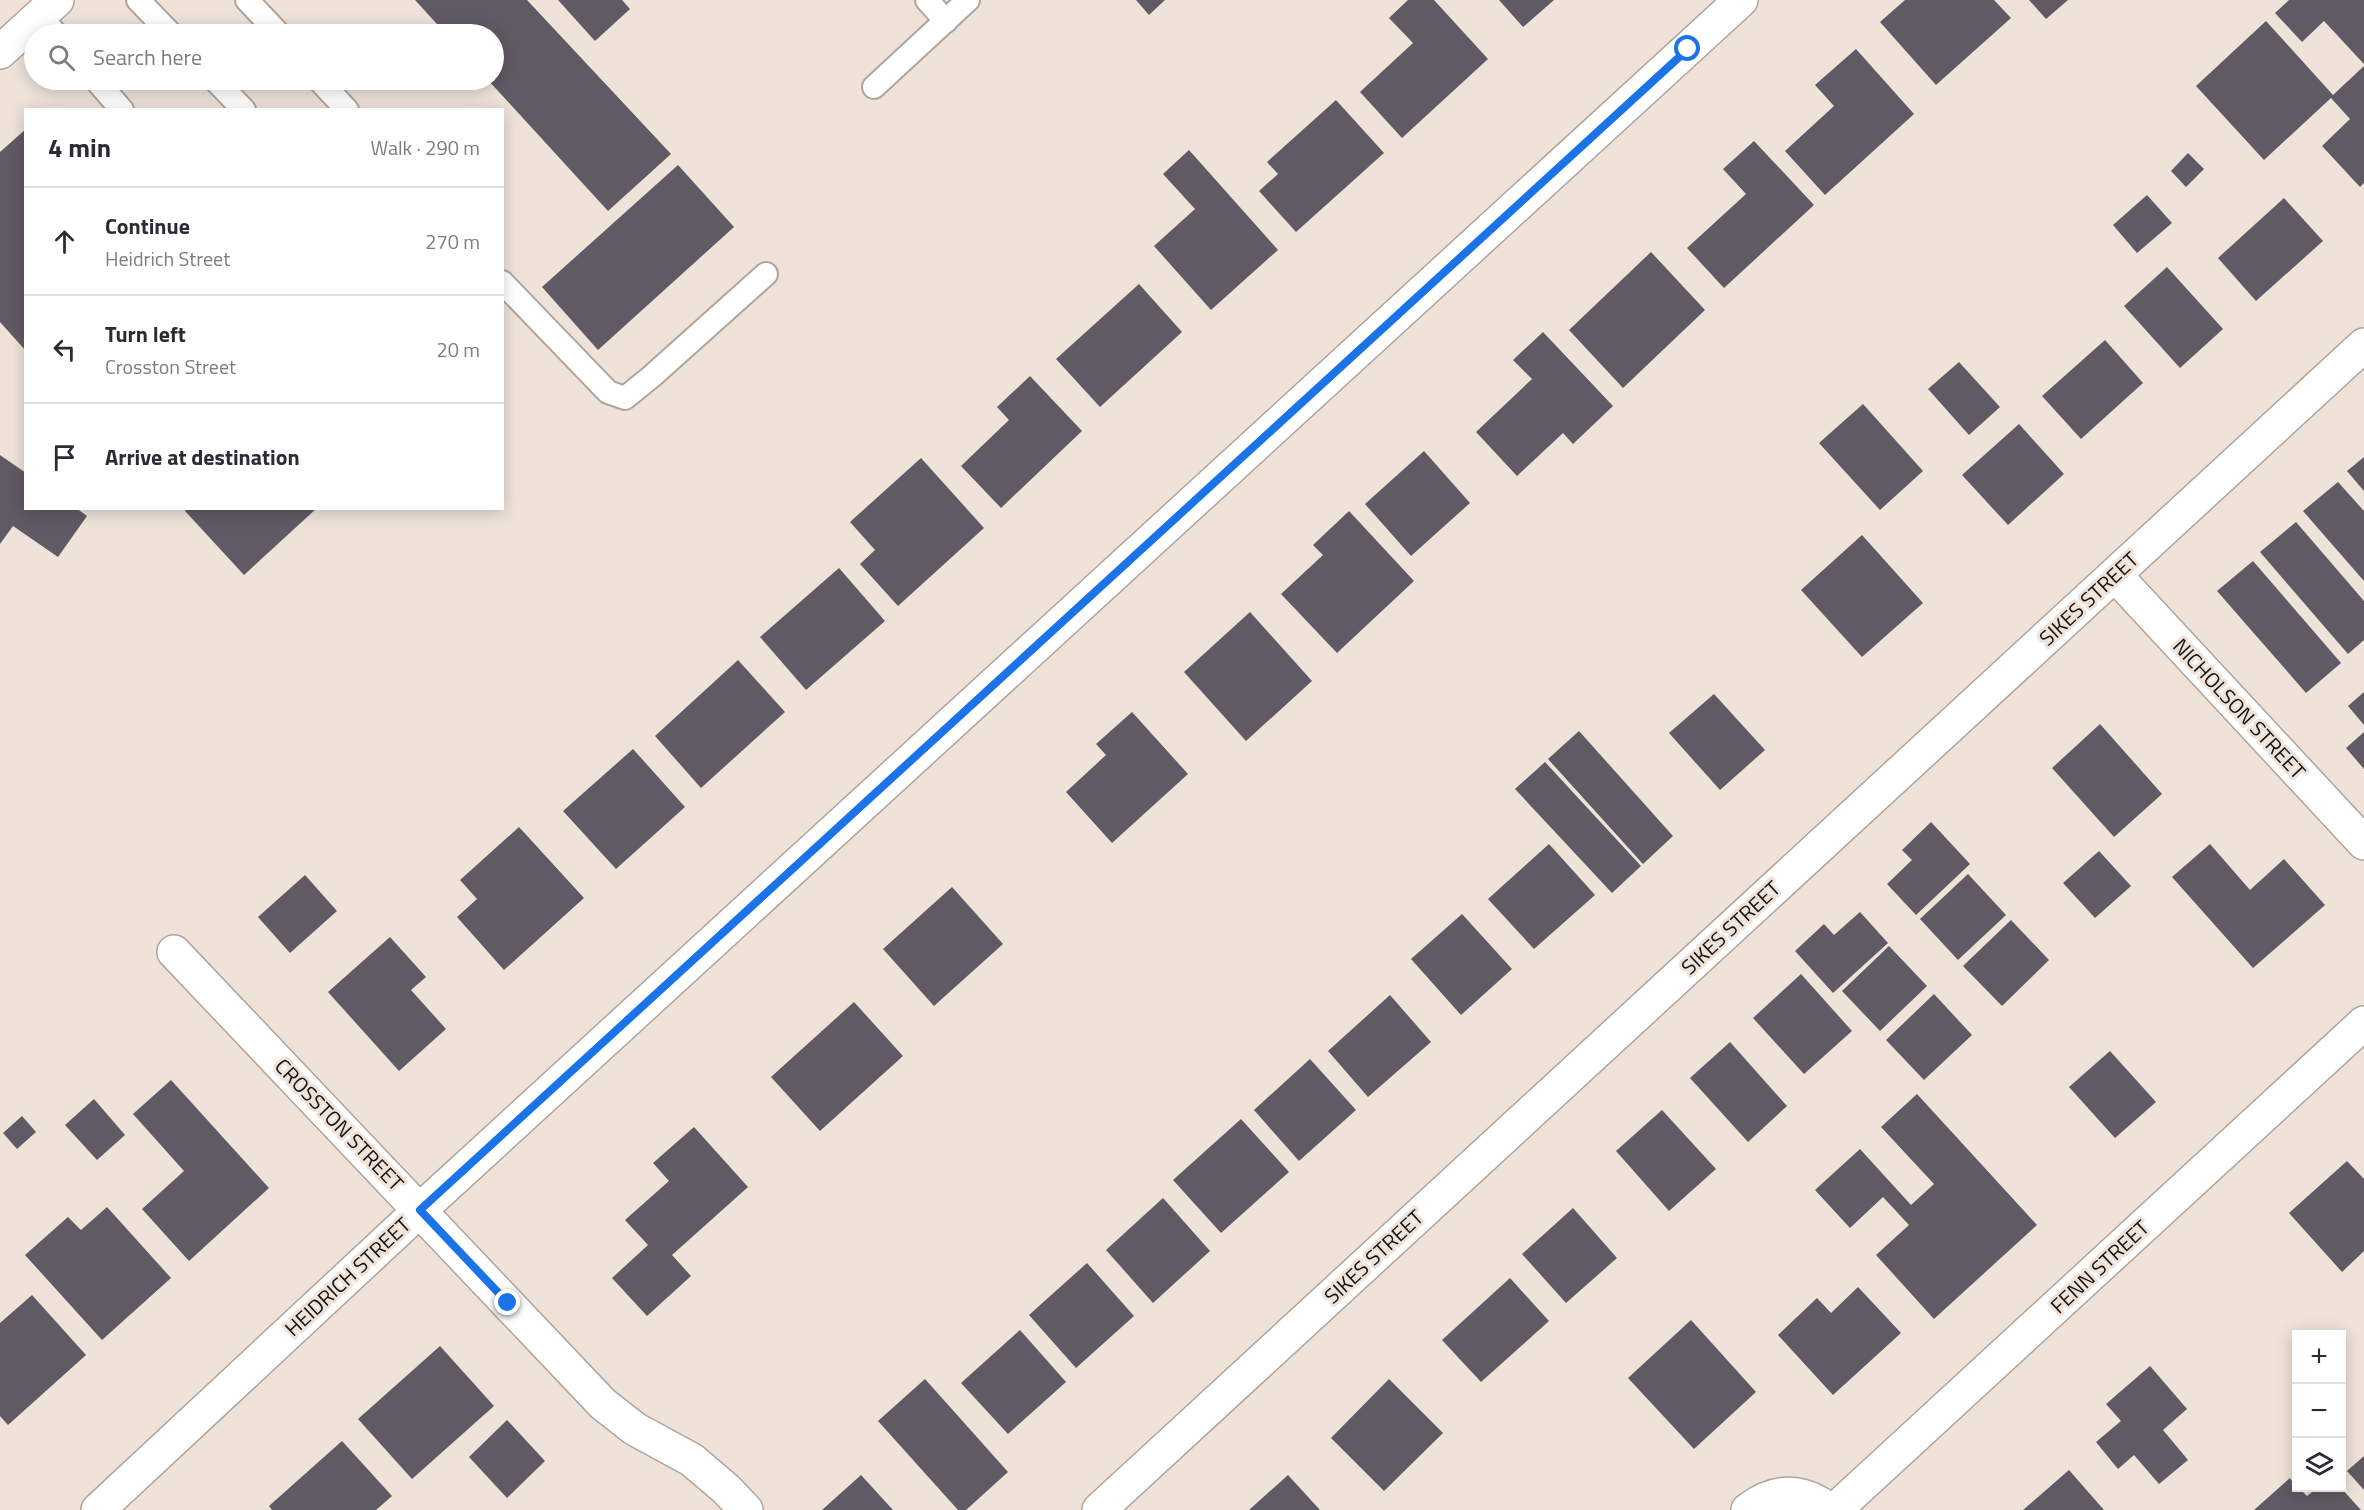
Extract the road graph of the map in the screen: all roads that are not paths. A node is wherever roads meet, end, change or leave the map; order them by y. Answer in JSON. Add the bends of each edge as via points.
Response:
{"nodes":[{"id":1,"x":138,"y":0,"type":"edge"},
{"id":2,"x":247,"y":0,"type":"edge"},
{"id":3,"x":927,"y":0,"type":"edge"},
{"id":4,"x":968,"y":0,"type":"edge"},
{"id":5,"x":1741,"y":0,"type":"edge"},
{"id":6,"x":946,"y":21,"type":"junction"},
{"id":7,"x":161,"y":24,"type":"edge"},
{"id":8,"x":270,"y":24,"type":"edge"},
{"id":9,"x":24,"y":36,"type":"edge"},
{"id":10,"x":0,"y":52,"type":"edge"},
{"id":11,"x":874,"y":87,"type":"dead end"},
{"id":12,"x":105,"y":90,"type":"edge"},
{"id":13,"x":224,"y":90,"type":"edge"},
{"id":14,"x":328,"y":90,"type":"edge"},
{"id":15,"x":120,"y":108,"type":"edge"},
{"id":16,"x":242,"y":108,"type":"edge"},
{"id":17,"x":345,"y":108,"type":"edge"},
{"id":18,"x":766,"y":274,"type":"dead end"},
{"id":19,"x":504,"y":284,"type":"edge"},
{"id":20,"x":2364,"y":345,"type":"edge"},
{"id":21,"x":2115,"y":575,"type":"junction"},
{"id":22,"x":2364,"y":843,"type":"edge"},
{"id":23,"x":174,"y":952,"type":"dead end"},
{"id":24,"x":2364,"y":1023,"type":"edge"},
{"id":25,"x":420,"y":1210,"type":"junction"},
{"id":26,"x":98,"y":1510,"type":"edge"},
{"id":27,"x":746,"y":1510,"type":"edge"},
{"id":28,"x":1099,"y":1510,"type":"edge"},
{"id":29,"x":1748,"y":1510,"type":"edge"},
{"id":30,"x":1829,"y":1510,"type":"edge"},
{"id":31,"x":1835,"y":1510,"type":"edge"}],
"edges":[{"from":1,"to":7,"type":"lane"},
{"from":2,"to":8,"type":"lane"},
{"from":3,"to":6,"type":"lane"},
{"from":4,"to":6,"type":"lane"},
{"from":5,"to":25,"type":"street","name":"HEIDRICH STREET"},
{"from":6,"to":11,"type":"lane"},
{"from":9,"to":10,"type":"street"},
{"from":12,"to":15,"type":"lane"},
{"from":13,"to":16,"type":"lane"},
{"from":14,"to":17,"type":"lane"},
{"from":18,"to":19,"type":"lane","via":[[625,398],[608,392]]},
{"from":20,"to":21,"type":"street","name":"SIKES STREET"},
{"from":21,"to":22,"type":"street","name":"NICHOLSON STREET"},
{"from":21,"to":28,"type":"street","name":"SIKES STREET"},
{"from":23,"to":25,"type":"street","name":"CROSSTON STREET"},
{"from":24,"to":31,"type":"street","name":"FENN STREET"},
{"from":25,"to":26,"type":"street","name":"HEIDRICH STREET"},
{"from":25,"to":27,"type":"street","name":"CROSSTON STREET","via":[[603,1404],[635,1429],[692,1460]]},
{"from":29,"to":30,"type":"street","via":[[1760,1501],[1798,1494]]}]}
